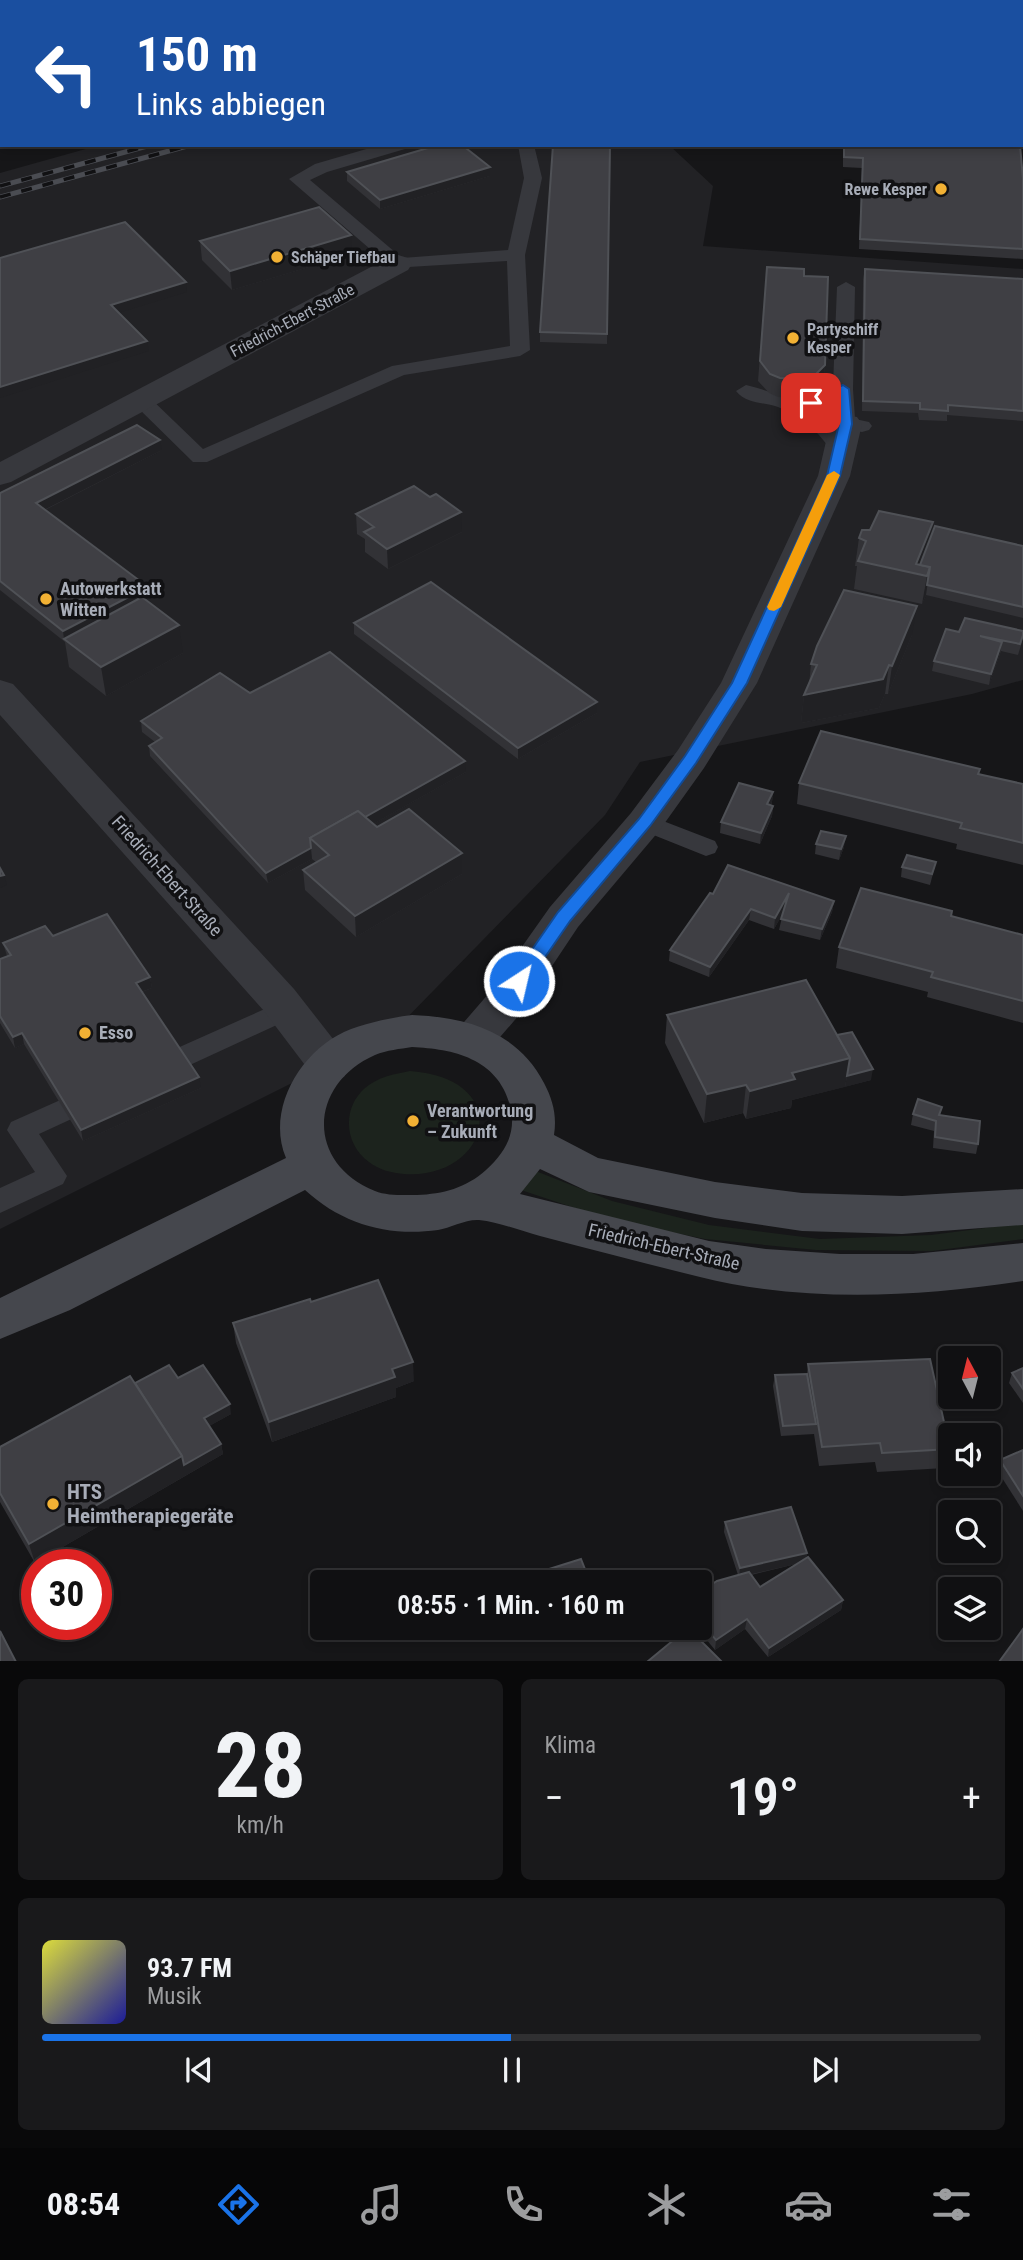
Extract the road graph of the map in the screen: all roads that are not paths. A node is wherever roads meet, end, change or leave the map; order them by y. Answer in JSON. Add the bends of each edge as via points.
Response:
{"nodes":[{"id":1,"x":392,"y":147,"type":"edge"},
{"id":2,"x":526,"y":147,"type":"edge"},
{"id":3,"x":516,"y":255,"type":"junction"},
{"id":4,"x":398,"y":264,"type":"junction"},
{"id":5,"x":846,"y":287,"type":"dead end"},
{"id":6,"x":746,"y":391,"type":"dead end"},
{"id":7,"x":141,"y":400,"type":"junction"},
{"id":8,"x":782,"y":403,"type":"junction"},
{"id":9,"x":845,"y":440,"type":"junction"},
{"id":10,"x":0,"y":475,"type":"edge"},
{"id":11,"x":0,"y":692,"type":"edge"},
{"id":12,"x":645,"y":822,"type":"junction"},
{"id":13,"x":706,"y":846,"type":"dead end"},
{"id":14,"x":285,"y":1010,"type":"junction"},
{"id":15,"x":473,"y":1040,"type":"junction"},
{"id":16,"x":329,"y":1065,"type":"junction"},
{"id":17,"x":531,"y":1143,"type":"junction"},
{"id":18,"x":312,"y":1166,"type":"junction"},
{"id":19,"x":0,"y":1201,"type":"edge"},
{"id":20,"x":476,"y":1201,"type":"junction"},
{"id":21,"x":1023,"y":1207,"type":"edge"},
{"id":22,"x":1023,"y":1262,"type":"edge"},
{"id":23,"x":0,"y":1319,"type":"edge"}],
"edges":[{"from":1,"to":4,"type":"lane","via":[[298,178]]},
{"from":2,"to":3,"type":"lane","via":[[533,178]]},
{"from":3,"to":4,"type":"lane"},
{"from":3,"to":7,"type":"lane","via":[[520,350],[399,370],[200,458]]},
{"from":4,"to":7,"type":"street","name":"Friedrich-Ebert-Straße"},
{"from":5,"to":9,"type":"lane"},
{"from":6,"to":8,"type":"lane"},
{"from":7,"to":10,"type":"street","name":"Friedrich-Ebert-Straße"},
{"from":8,"to":9,"type":"lane","via":[[816,417]]},
{"from":8,"to":9,"type":"lane","via":[[811,403]]},
{"from":9,"to":12,"type":"street","via":[[739,683]]},
{"from":11,"to":14,"type":"street","name":"Friedrich-Ebert-Straße"},
{"from":12,"to":13,"type":"lane"},
{"from":12,"to":15,"type":"street","via":[[564,916],[505,1003]]},
{"from":14,"to":16,"type":"street","name":"Friedrich-Ebert-Straße"},
{"from":14,"to":19,"type":"lane","via":[[21,1130],[53,1176]]},
{"from":15,"to":16,"type":"street","via":[[444,1032],[381,1036],[352,1047]]},
{"from":15,"to":17,"type":"street","via":[[503,1058],[524,1082],[534,1112]]},
{"from":16,"to":18,"type":"street","via":[[310,1088],[301,1113],[301,1141]]},
{"from":17,"to":20,"type":"street","via":[[519,1166]]},
{"from":17,"to":21,"type":"street","via":[[589,1174],[802,1212],[902,1215]]},
{"from":18,"to":20,"type":"street","via":[[334,1190],[365,1207],[402,1214],[440,1213]]},
{"from":18,"to":23,"type":"street"},
{"from":20,"to":22,"type":"street","name":"Friedrich-Ebert-Straße","via":[[727,1264],[839,1275]]}]}
